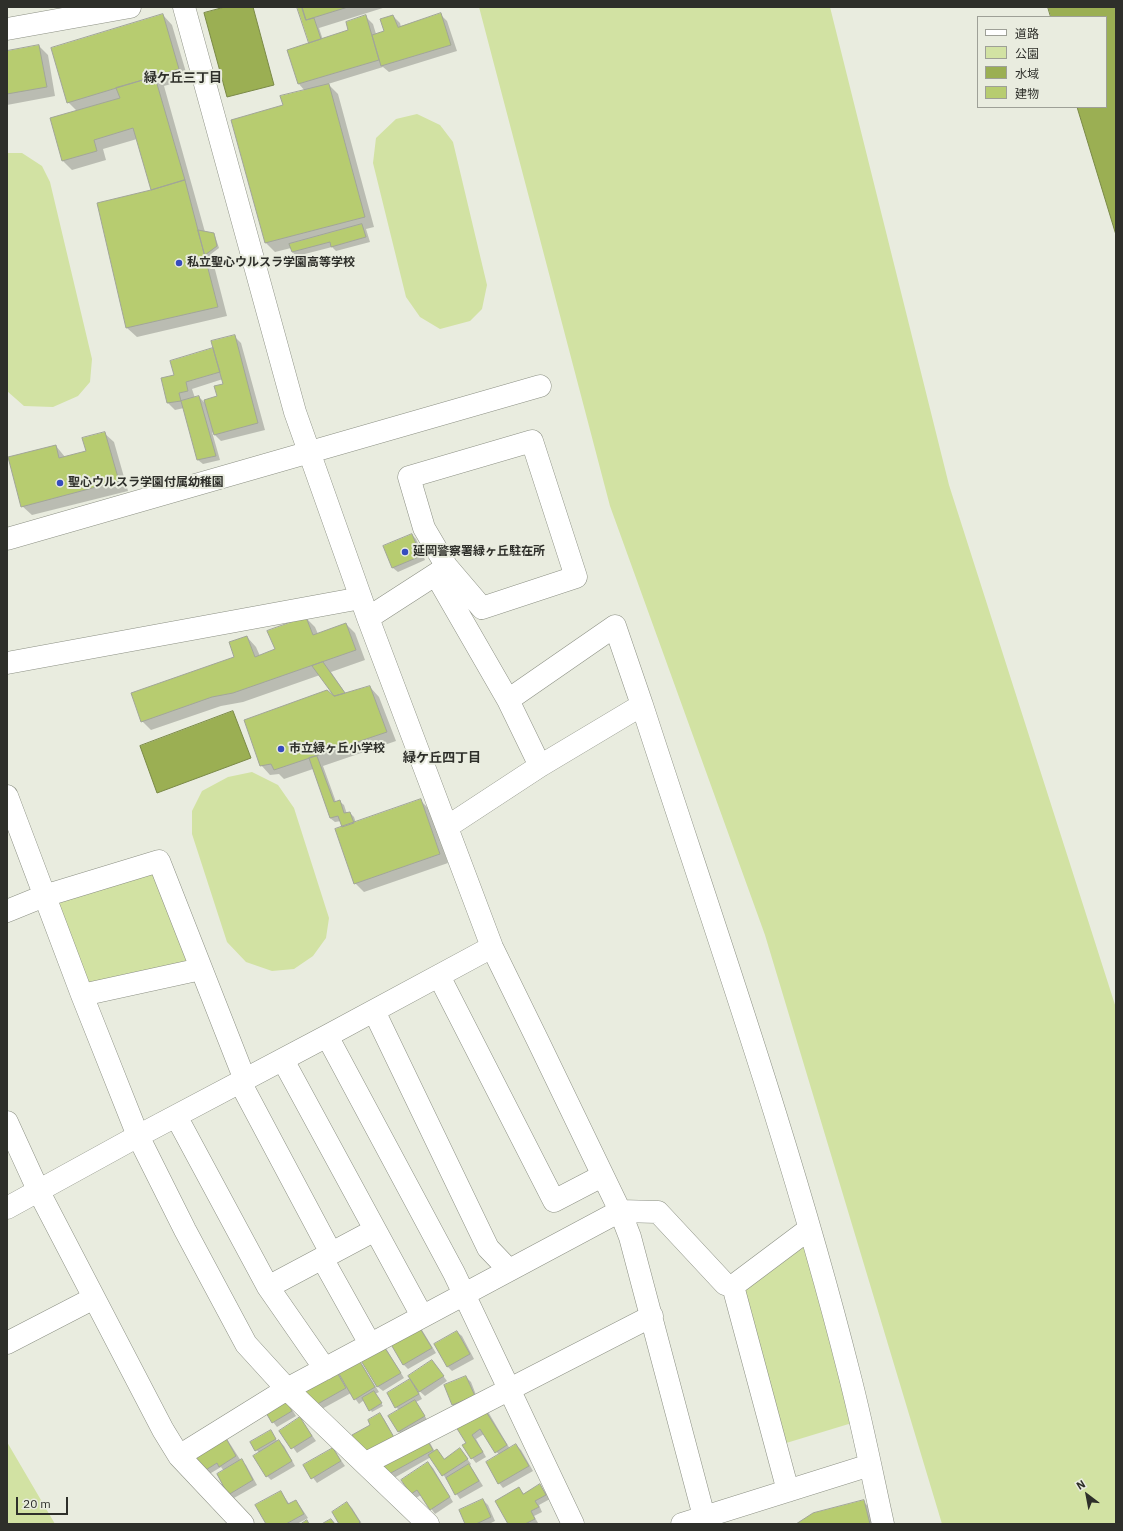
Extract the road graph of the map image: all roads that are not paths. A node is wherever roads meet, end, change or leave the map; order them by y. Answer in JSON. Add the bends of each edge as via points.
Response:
{"nodes":[{"id":1,"x":130,"y":7,"type":"edge"},
{"id":2,"x":184,"y":7,"type":"edge"},
{"id":3,"x":7,"y":29,"type":"edge"},
{"id":4,"x":540,"y":386,"type":"dead end"},
{"id":5,"x":308,"y":452,"type":"junction"},
{"id":6,"x":7,"y":538,"type":"edge"},
{"id":7,"x":441,"y":571,"type":"junction"},
{"id":8,"x":361,"y":598,"type":"junction"},
{"id":9,"x":368,"y":618,"type":"junction"},
{"id":10,"x":7,"y":663,"type":"edge"},
{"id":11,"x":508,"y":700,"type":"junction"},
{"id":12,"x":642,"y":705,"type":"junction"},
{"id":13,"x":540,"y":766,"type":"junction"},
{"id":14,"x":7,"y":796,"type":"edge"},
{"id":15,"x":447,"y":826,"type":"junction"},
{"id":16,"x":44,"y":896,"type":"junction"},
{"id":17,"x":7,"y":912,"type":"edge"},
{"id":18,"x":492,"y":947,"type":"junction"},
{"id":19,"x":201,"y":968,"type":"junction"},
{"id":20,"x":439,"y":976,"type":"junction"},
{"id":21,"x":82,"y":995,"type":"junction"},
{"id":22,"x":374,"y":1011,"type":"junction"},
{"id":23,"x":327,"y":1036,"type":"junction"},
{"id":24,"x":283,"y":1060,"type":"junction"},
{"id":25,"x":242,"y":1081,"type":"junction"},
{"id":26,"x":176,"y":1116,"type":"junction"},
{"id":27,"x":7,"y":1122,"type":"edge"},
{"id":28,"x":138,"y":1136,"type":"junction"},
{"id":29,"x":602,"y":1176,"type":"junction"},
{"id":30,"x":39,"y":1192,"type":"junction"},
{"id":31,"x":7,"y":1208,"type":"edge"},
{"id":32,"x":620,"y":1212,"type":"junction"},
{"id":33,"x":809,"y":1229,"type":"junction"},
{"id":34,"x":375,"y":1230,"type":"junction"},
{"id":35,"x":326,"y":1256,"type":"junction"},
{"id":36,"x":509,"y":1270,"type":"junction"},
{"id":37,"x":733,"y":1286,"type":"junction"},
{"id":38,"x":268,"y":1288,"type":"junction"},
{"id":39,"x":464,"y":1294,"type":"junction"},
{"id":40,"x":94,"y":1298,"type":"junction"},
{"id":41,"x":422,"y":1316,"type":"junction"},
{"id":42,"x":652,"y":1316,"type":"junction"},
{"id":43,"x":7,"y":1343,"type":"edge"},
{"id":44,"x":370,"y":1344,"type":"junction"},
{"id":45,"x":325,"y":1369,"type":"junction"},
{"id":46,"x":509,"y":1388,"type":"junction"},
{"id":47,"x":287,"y":1389,"type":"junction"},
{"id":48,"x":179,"y":1456,"type":"junction"},
{"id":49,"x":366,"y":1463,"type":"junction"},
{"id":50,"x":870,"y":1465,"type":"junction"},
{"id":51,"x":788,"y":1491,"type":"junction"},
{"id":52,"x":705,"y":1521,"type":"edge"},
{"id":53,"x":243,"y":1524,"type":"edge"},
{"id":54,"x":428,"y":1524,"type":"edge"},
{"id":55,"x":573,"y":1524,"type":"edge"},
{"id":56,"x":682,"y":1524,"type":"edge"},
{"id":57,"x":883,"y":1524,"type":"edge"}],
"edges":[{"from":1,"to":3,"type":"street"},
{"from":2,"to":5,"type":"street"},
{"from":4,"to":5,"type":"street"},
{"from":5,"to":6,"type":"street"},
{"from":5,"to":8,"type":"street"},
{"from":7,"to":7,"type":"street","via":[[424,528],[409,478],[532,441],[576,578],[482,608]]},
{"from":7,"to":9,"type":"street"},
{"from":7,"to":11,"type":"street"},
{"from":8,"to":9,"type":"street"},
{"from":8,"to":10,"type":"street"},
{"from":9,"to":15,"type":"street"},
{"from":11,"to":12,"type":"street","via":[[615,626]]},
{"from":11,"to":13,"type":"street"},
{"from":12,"to":13,"type":"street"},
{"from":12,"to":33,"type":"street"},
{"from":13,"to":15,"type":"street"},
{"from":14,"to":16,"type":"street"},
{"from":15,"to":18,"type":"street"},
{"from":16,"to":17,"type":"street"},
{"from":16,"to":19,"type":"street","via":[[159,861]]},
{"from":16,"to":21,"type":"street"},
{"from":18,"to":20,"type":"street"},
{"from":18,"to":29,"type":"street"},
{"from":19,"to":21,"type":"street"},
{"from":19,"to":25,"type":"street"},
{"from":20,"to":22,"type":"street"},
{"from":20,"to":29,"type":"street","via":[[554,1201]]},
{"from":21,"to":28,"type":"street"},
{"from":22,"to":23,"type":"street"},
{"from":22,"to":36,"type":"street","via":[[488,1248]]},
{"from":23,"to":24,"type":"street"},
{"from":23,"to":39,"type":"street"},
{"from":24,"to":25,"type":"street"},
{"from":24,"to":34,"type":"street"},
{"from":25,"to":26,"type":"street"},
{"from":25,"to":35,"type":"street"},
{"from":26,"to":28,"type":"street"},
{"from":26,"to":38,"type":"street"},
{"from":27,"to":30,"type":"street"},
{"from":28,"to":30,"type":"street"},
{"from":28,"to":47,"type":"street","via":[[246,1344]]},
{"from":29,"to":32,"type":"street"},
{"from":30,"to":31,"type":"street"},
{"from":30,"to":40,"type":"street"},
{"from":32,"to":36,"type":"street"},
{"from":32,"to":37,"type":"street","via":[[658,1212],[725,1284]]},
{"from":32,"to":42,"type":"street","via":[[630,1237]]},
{"from":33,"to":37,"type":"street"},
{"from":33,"to":50,"type":"street","via":[[849,1374]]},
{"from":34,"to":35,"type":"street"},
{"from":34,"to":41,"type":"street"},
{"from":35,"to":38,"type":"street"},
{"from":35,"to":44,"type":"street"},
{"from":36,"to":39,"type":"street"},
{"from":37,"to":51,"type":"street"},
{"from":38,"to":45,"type":"street"},
{"from":39,"to":41,"type":"street"},
{"from":39,"to":46,"type":"street"},
{"from":40,"to":43,"type":"street"},
{"from":40,"to":48,"type":"street"},
{"from":41,"to":44,"type":"street"},
{"from":42,"to":46,"type":"street"},
{"from":42,"to":52,"type":"street"},
{"from":44,"to":45,"type":"street"},
{"from":45,"to":47,"type":"street"},
{"from":46,"to":49,"type":"street"},
{"from":46,"to":55,"type":"street"},
{"from":47,"to":48,"type":"street"},
{"from":47,"to":49,"type":"street"},
{"from":48,"to":53,"type":"street"},
{"from":49,"to":54,"type":"street"},
{"from":50,"to":51,"type":"street"},
{"from":50,"to":57,"type":"street"},
{"from":51,"to":52,"type":"street"},
{"from":52,"to":56,"type":"street"}]}
